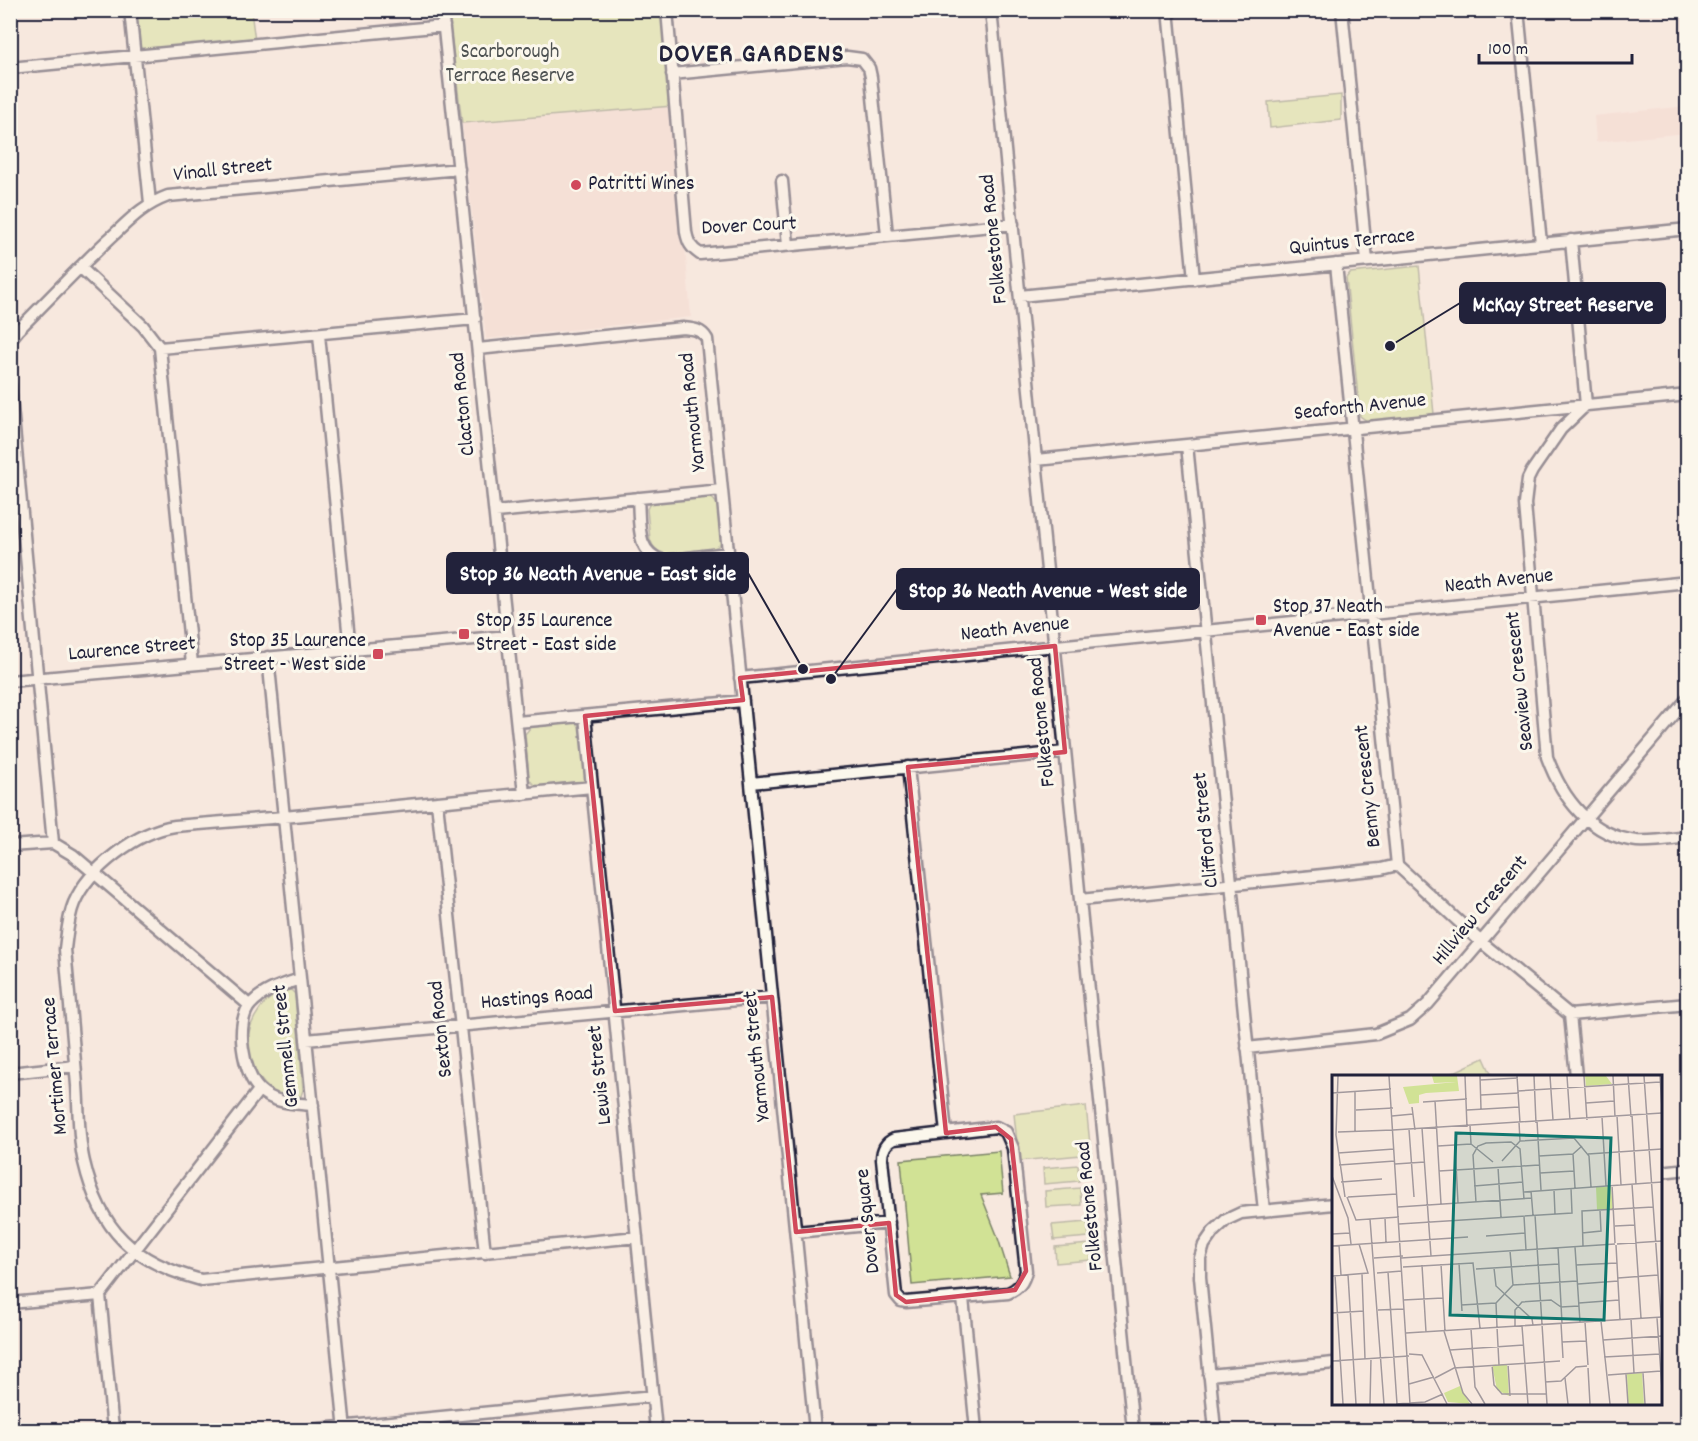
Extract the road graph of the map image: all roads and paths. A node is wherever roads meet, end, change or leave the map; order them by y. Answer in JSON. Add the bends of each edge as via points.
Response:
{"nodes":[{"id":1,"x":130,"y":10,"type":"edge"},
{"id":2,"x":442,"y":10,"type":"edge"},
{"id":3,"x":667,"y":10,"type":"edge"},
{"id":4,"x":991,"y":10,"type":"edge"},
{"id":5,"x":1168,"y":10,"type":"edge"},
{"id":6,"x":1342,"y":10,"type":"edge"},
{"id":7,"x":1518,"y":10,"type":"edge"},
{"id":8,"x":444,"y":26,"type":"junction"},
{"id":9,"x":135,"y":56,"type":"junction"},
{"id":10,"x":10,"y":68,"type":"edge"},
{"id":11,"x":672,"y":74,"type":"junction"},
{"id":12,"x":459,"y":169,"type":"junction"},
{"id":13,"x":782,"y":181,"type":"dead end"},
{"id":14,"x":150,"y":203,"type":"junction"},
{"id":15,"x":1012,"y":224,"type":"junction"},
{"id":16,"x":1688,"y":229,"type":"edge"},
{"id":17,"x":887,"y":235,"type":"junction"},
{"id":18,"x":1571,"y":240,"type":"junction"},
{"id":19,"x":1541,"y":243,"type":"junction"},
{"id":20,"x":788,"y":245,"type":"junction"},
{"id":21,"x":1367,"y":261,"type":"junction"},
{"id":22,"x":1336,"y":264,"type":"junction"},
{"id":23,"x":80,"y":267,"type":"junction"},
{"id":24,"x":1194,"y":279,"type":"junction"},
{"id":25,"x":1020,"y":296,"type":"junction"},
{"id":26,"x":475,"y":319,"type":"junction"},
{"id":27,"x":319,"y":335,"type":"junction"},
{"id":28,"x":10,"y":340,"type":"edge"},
{"id":29,"x":160,"y":348,"type":"junction"},
{"id":30,"x":478,"y":350,"type":"junction"},
{"id":31,"x":10,"y":386,"type":"edge"},
{"id":32,"x":1688,"y":395,"type":"edge"},
{"id":33,"x":1586,"y":405,"type":"junction"},
{"id":34,"x":1351,"y":428,"type":"junction"},
{"id":35,"x":1188,"y":445,"type":"junction"},
{"id":36,"x":1036,"y":460,"type":"junction"},
{"id":37,"x":722,"y":490,"type":"junction"},
{"id":38,"x":638,"y":498,"type":"junction"},
{"id":39,"x":495,"y":512,"type":"junction"},
{"id":40,"x":728,"y":553,"type":"junction"},
{"id":41,"x":1688,"y":582,"type":"edge"},
{"id":42,"x":1532,"y":598,"type":"junction"},
{"id":43,"x":1370,"y":614,"type":"junction"},
{"id":44,"x":1207,"y":631,"type":"junction"},
{"id":45,"x":508,"y":636,"type":"junction"},
{"id":46,"x":1055,"y":646,"type":"junction"},
{"id":47,"x":350,"y":650,"type":"junction"},
{"id":48,"x":268,"y":657,"type":"junction"},
{"id":49,"x":192,"y":664,"type":"junction"},
{"id":50,"x":38,"y":678,"type":"junction"},
{"id":51,"x":740,"y":678,"type":"junction"},
{"id":52,"x":10,"y":681,"type":"edge"},
{"id":53,"x":1688,"y":698,"type":"edge"},
{"id":54,"x":743,"y":701,"type":"junction"},
{"id":55,"x":585,"y":716,"type":"junction"},
{"id":56,"x":517,"y":722,"type":"junction"},
{"id":57,"x":1065,"y":752,"type":"junction"},
{"id":58,"x":908,"y":767,"type":"junction"},
{"id":59,"x":751,"y":783,"type":"junction"},
{"id":60,"x":592,"y":787,"type":"junction"},
{"id":61,"x":524,"y":794,"type":"junction"},
{"id":62,"x":437,"y":802,"type":"junction"},
{"id":63,"x":284,"y":817,"type":"junction"},
{"id":64,"x":1584,"y":819,"type":"junction"},
{"id":65,"x":1688,"y":837,"type":"edge"},
{"id":66,"x":53,"y":843,"type":"junction"},
{"id":67,"x":10,"y":846,"type":"edge"},
{"id":68,"x":1396,"y":865,"type":"junction"},
{"id":69,"x":94,"y":874,"type":"junction"},
{"id":70,"x":1232,"y":885,"type":"junction"},
{"id":71,"x":1080,"y":900,"type":"junction"},
{"id":72,"x":1480,"y":941,"type":"junction"},
{"id":73,"x":300,"y":979,"type":"junction"},
{"id":74,"x":772,"y":996,"type":"junction"},
{"id":75,"x":1688,"y":1004,"type":"edge"},
{"id":76,"x":249,"y":1005,"type":"junction"},
{"id":77,"x":615,"y":1011,"type":"junction"},
{"id":78,"x":1570,"y":1015,"type":"junction"},
{"id":79,"x":461,"y":1025,"type":"junction"},
{"id":80,"x":306,"y":1040,"type":"junction"},
{"id":81,"x":1247,"y":1048,"type":"junction"},
{"id":82,"x":75,"y":1066,"type":"junction"},
{"id":83,"x":10,"y":1072,"type":"edge"},
{"id":84,"x":1576,"y":1075,"type":"edge"},
{"id":85,"x":259,"y":1090,"type":"junction"},
{"id":86,"x":312,"y":1105,"type":"junction"},
{"id":87,"x":946,"y":1133,"type":"junction"},
{"id":88,"x":1688,"y":1169,"type":"edge"},
{"id":89,"x":1662,"y":1172,"type":"edge"},
{"id":90,"x":1332,"y":1204,"type":"edge"},
{"id":91,"x":1264,"y":1211,"type":"junction"},
{"id":92,"x":889,"y":1223,"type":"junction"},
{"id":93,"x":796,"y":1232,"type":"junction"},
{"id":94,"x":637,"y":1237,"type":"junction"},
{"id":95,"x":134,"y":1251,"type":"junction"},
{"id":96,"x":485,"y":1253,"type":"junction"},
{"id":97,"x":329,"y":1268,"type":"junction"},
{"id":98,"x":100,"y":1295,"type":"junction"},
{"id":99,"x":963,"y":1298,"type":"junction"},
{"id":100,"x":10,"y":1304,"type":"edge"},
{"id":101,"x":1332,"y":1363,"type":"edge"},
{"id":102,"x":1209,"y":1375,"type":"junction"},
{"id":103,"x":653,"y":1396,"type":"junction"},
{"id":104,"x":345,"y":1429,"type":"edge"},
{"id":105,"x":113,"y":1431,"type":"edge"},
{"id":106,"x":309,"y":1431,"type":"edge"},
{"id":107,"x":656,"y":1431,"type":"edge"},
{"id":108,"x":815,"y":1431,"type":"edge"},
{"id":109,"x":975,"y":1431,"type":"edge"},
{"id":110,"x":1133,"y":1431,"type":"edge"},
{"id":111,"x":1215,"y":1431,"type":"edge"}],
"edges":[{"from":1,"to":9,"type":"street"},
{"from":2,"to":8,"type":"street","name":"Clacton Road"},
{"from":3,"to":11,"type":"street","name":"Dover Court"},
{"from":4,"to":15,"type":"street","name":"Folkestone Road"},
{"from":5,"to":24,"type":"street"},
{"from":6,"to":21,"type":"street"},
{"from":7,"to":19,"type":"street"},
{"from":8,"to":9,"type":"street"},
{"from":8,"to":12,"type":"street","name":"Clacton Road"},
{"from":9,"to":10,"type":"street"},
{"from":9,"to":14,"type":"street"},
{"from":11,"to":17,"type":"street","via":[[847,57],[862,59],[872,82]]},
{"from":11,"to":20,"type":"street","name":"Dover Court","via":[[689,245],[700,254]]},
{"from":12,"to":14,"type":"street","name":"Vinall Street","via":[[168,196]]},
{"from":12,"to":26,"type":"street","name":"Clacton Road"},
{"from":13,"to":20,"type":"street"},
{"from":14,"to":23,"type":"street","name":"Vinall Street"},
{"from":15,"to":17,"type":"street","name":"Dover Court"},
{"from":15,"to":25,"type":"street","name":"Folkestone Road"},
{"from":16,"to":18,"type":"street","name":"Quintus Terrace"},
{"from":17,"to":20,"type":"street","name":"Dover Court"},
{"from":18,"to":19,"type":"street","name":"Quintus Terrace"},
{"from":18,"to":33,"type":"street"},
{"from":19,"to":21,"type":"street","name":"Quintus Terrace"},
{"from":21,"to":22,"type":"street","name":"Quintus Terrace"},
{"from":22,"to":24,"type":"street","name":"Quintus Terrace"},
{"from":22,"to":34,"type":"street","name":"Benny Crescent"},
{"from":23,"to":28,"type":"street","name":"Vinall Street"},
{"from":23,"to":29,"type":"street"},
{"from":24,"to":25,"type":"street","name":"Quintus Terrace"},
{"from":25,"to":36,"type":"street","name":"Folkestone Road"},
{"from":26,"to":27,"type":"street"},
{"from":26,"to":30,"type":"street","name":"Clacton Road"},
{"from":27,"to":29,"type":"street"},
{"from":27,"to":47,"type":"street"},
{"from":29,"to":49,"type":"street"},
{"from":30,"to":37,"type":"street","name":"Yarmouth Road","via":[[683,328],[701,331],[708,344]]},
{"from":30,"to":39,"type":"street","name":"Clacton Road"},
{"from":31,"to":50,"type":"street"},
{"from":32,"to":33,"type":"street","name":"Seaforth Avenue"},
{"from":33,"to":34,"type":"street","name":"Seaforth Avenue"},
{"from":33,"to":42,"type":"street","name":"Seaview Crescent","via":[[1561,429],[1528,479],[1525,514]]},
{"from":34,"to":35,"type":"street","name":"Seaforth Avenue"},
{"from":34,"to":43,"type":"street","name":"Benny Crescent"},
{"from":35,"to":36,"type":"street","name":"Seaforth Avenue"},
{"from":35,"to":44,"type":"street","name":"Clifford Street"},
{"from":36,"to":46,"type":"street","name":"Folkestone Road"},
{"from":37,"to":38,"type":"street"},
{"from":37,"to":40,"type":"street","name":"Yarmouth Road"},
{"from":38,"to":39,"type":"street"},
{"from":38,"to":40,"type":"street","via":[[642,542],[653,558],[664,561]]},
{"from":39,"to":45,"type":"street","name":"Clacton Road"},
{"from":40,"to":51,"type":"street","name":"Yarmouth Road"},
{"from":41,"to":42,"type":"street","name":"Neath Avenue"},
{"from":42,"to":43,"type":"street","name":"Neath Avenue"},
{"from":42,"to":64,"type":"street","name":"Seaview Crescent","via":[[1547,757],[1566,797]]},
{"from":43,"to":44,"type":"street","name":"Neath Avenue"},
{"from":43,"to":68,"type":"street","name":"Benny Crescent"},
{"from":44,"to":46,"type":"street","name":"Neath Avenue"},
{"from":44,"to":70,"type":"street","name":"Clifford Street"},
{"from":45,"to":47,"type":"street","name":"Laurence Street"},
{"from":45,"to":56,"type":"street","name":"Clacton Road"},
{"from":46,"to":51,"type":"street","name":"Neath Avenue"},
{"from":46,"to":57,"type":"street","name":"Folkestone Road"},
{"from":47,"to":48,"type":"street","name":"Laurence Street"},
{"from":48,"to":49,"type":"street","name":"Laurence Street"},
{"from":48,"to":63,"type":"street","name":"Gemmell Street"},
{"from":49,"to":50,"type":"street","name":"Laurence Street"},
{"from":50,"to":52,"type":"street","name":"Laurence Street"},
{"from":50,"to":66,"type":"street"},
{"from":51,"to":54,"type":"street","name":"Yarmouth Street"},
{"from":53,"to":64,"type":"street","name":"Hillview Crescent"},
{"from":54,"to":55,"type":"street"},
{"from":54,"to":59,"type":"street","name":"Yarmouth Street"},
{"from":55,"to":56,"type":"street"},
{"from":55,"to":60,"type":"street","name":"Lewis Street"},
{"from":56,"to":61,"type":"street","name":"Clacton Road"},
{"from":57,"to":58,"type":"street"},
{"from":57,"to":71,"type":"street","name":"Folkestone Road"},
{"from":58,"to":59,"type":"street"},
{"from":58,"to":87,"type":"street"},
{"from":59,"to":74,"type":"street","name":"Yarmouth Street"},
{"from":60,"to":61,"type":"street","name":"Mortimer Terrace"},
{"from":60,"to":77,"type":"street","name":"Lewis Street"},
{"from":61,"to":62,"type":"street","name":"Mortimer Terrace"},
{"from":62,"to":63,"type":"street","name":"Mortimer Terrace"},
{"from":62,"to":79,"type":"street","name":"Sexton Road"},
{"from":63,"to":69,"type":"street","name":"Mortimer Terrace","via":[[159,828],[129,843]]},
{"from":63,"to":73,"type":"street","name":"Gemmell Street"},
{"from":64,"to":65,"type":"street","via":[[1616,836],[1635,840]]},
{"from":64,"to":72,"type":"street","name":"Hillview Crescent"},
{"from":66,"to":67,"type":"street"},
{"from":66,"to":69,"type":"street"},
{"from":68,"to":70,"type":"street"},
{"from":68,"to":72,"type":"street","name":"Benny Crescent"},
{"from":69,"to":76,"type":"street"},
{"from":69,"to":82,"type":"street","name":"Mortimer Terrace","via":[[74,902],[65,949]]},
{"from":70,"to":71,"type":"street"},
{"from":70,"to":81,"type":"street","name":"Clifford Street"},
{"from":71,"to":110,"type":"street","name":"Folkestone Road"},
{"from":72,"to":78,"type":"street","name":"Benny Crescent"},
{"from":72,"to":81,"type":"street","name":"Hillview Crescent","via":[[1428,1004],[1400,1026],[1376,1034]]},
{"from":73,"to":76,"type":"street","via":[[272,988]]},
{"from":73,"to":80,"type":"street","name":"Gemmell Street"},
{"from":74,"to":77,"type":"street","name":"Hastings Road"},
{"from":74,"to":93,"type":"street","name":"Yarmouth Street"},
{"from":75,"to":78,"type":"street"},
{"from":76,"to":85,"type":"street","via":[[242,1031],[245,1065]]},
{"from":77,"to":79,"type":"street","name":"Hastings Road"},
{"from":77,"to":94,"type":"street","name":"Lewis Street"},
{"from":78,"to":84,"type":"street"},
{"from":79,"to":80,"type":"street","name":"Hastings Road"},
{"from":79,"to":96,"type":"street","name":"Sexton Road"},
{"from":80,"to":86,"type":"street","name":"Gemmell Street"},
{"from":81,"to":91,"type":"street","name":"Clifford Street"},
{"from":82,"to":83,"type":"street"},
{"from":82,"to":95,"type":"street","name":"Mortimer Terrace","via":[[83,1160],[95,1198],[112,1229]]},
{"from":85,"to":86,"type":"street","via":[[280,1102]]},
{"from":85,"to":95,"type":"street"},
{"from":86,"to":97,"type":"street","name":"Gemmell Street"},
{"from":87,"to":92,"type":"street","name":"Dover Square","via":[[894,1139],[884,1148]]},
{"from":87,"to":99,"type":"street","name":"Dover Square","via":[[996,1127],[1011,1139],[1026,1271],[1019,1287],[1008,1293]]},
{"from":88,"to":89,"type":"street"},
{"from":90,"to":91,"type":"street"},
{"from":91,"to":102,"type":"street","via":[[1241,1213],[1226,1220],[1204,1245],[1200,1267]]},
{"from":92,"to":93,"type":"street"},
{"from":92,"to":99,"type":"street","name":"Dover Square","via":[[896,1294],[901,1300]]},
{"from":93,"to":108,"type":"street","name":"Yarmouth Street"},
{"from":94,"to":96,"type":"street","name":"Mortimer Terrace"},
{"from":94,"to":103,"type":"street","name":"Lewis Street"},
{"from":95,"to":97,"type":"street","name":"Mortimer Terrace","via":[[175,1273],[201,1280]]},
{"from":95,"to":98,"type":"street"},
{"from":96,"to":97,"type":"street","name":"Mortimer Terrace"},
{"from":97,"to":104,"type":"street","name":"Gemmell Street"},
{"from":98,"to":100,"type":"street"},
{"from":98,"to":105,"type":"street"},
{"from":99,"to":109,"type":"street"},
{"from":101,"to":102,"type":"street"},
{"from":102,"to":111,"type":"street"},
{"from":103,"to":104,"type":"street"},
{"from":103,"to":107,"type":"street","name":"Lewis Street"},
{"from":104,"to":106,"type":"street"}]}
